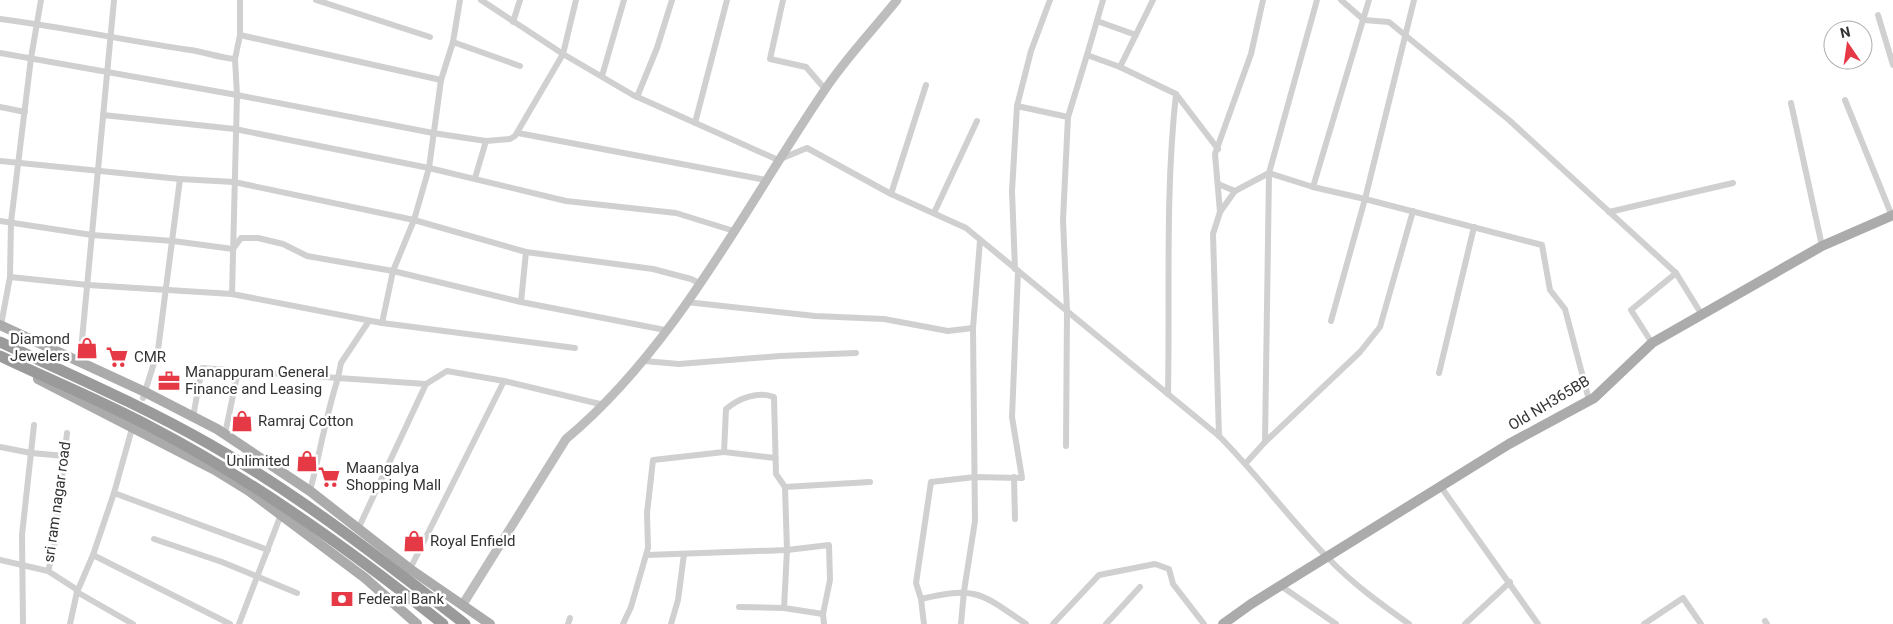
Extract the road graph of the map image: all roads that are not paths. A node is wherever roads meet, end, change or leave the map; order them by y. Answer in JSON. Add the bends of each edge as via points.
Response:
{"nodes":[{"id":1,"x":41,"y":0,"type":"edge"},
{"id":2,"x":114,"y":0,"type":"edge"},
{"id":3,"x":240,"y":0,"type":"edge"},
{"id":4,"x":316,"y":0,"type":"edge"},
{"id":5,"x":460,"y":0,"type":"edge"},
{"id":6,"x":481,"y":0,"type":"edge"},
{"id":7,"x":520,"y":0,"type":"edge"},
{"id":8,"x":576,"y":0,"type":"edge"},
{"id":9,"x":624,"y":0,"type":"edge"},
{"id":10,"x":672,"y":0,"type":"edge"},
{"id":11,"x":727,"y":0,"type":"edge"},
{"id":12,"x":783,"y":0,"type":"edge"},
{"id":13,"x":897,"y":0,"type":"edge"},
{"id":14,"x":1050,"y":0,"type":"edge"},
{"id":15,"x":1103,"y":0,"type":"edge"},
{"id":16,"x":1153,"y":0,"type":"edge"},
{"id":17,"x":1263,"y":0,"type":"edge"},
{"id":18,"x":1317,"y":0,"type":"edge"},
{"id":19,"x":1341,"y":0,"type":"edge"},
{"id":20,"x":1369,"y":0,"type":"edge"},
{"id":21,"x":1414,"y":0,"type":"edge"},
{"id":22,"x":1878,"y":15,"type":"dead end"},
{"id":23,"x":0,"y":19,"type":"edge"},
{"id":24,"x":1364,"y":20,"type":"junction"},
{"id":25,"x":1097,"y":21,"type":"junction"},
{"id":26,"x":513,"y":22,"type":"junction"},
{"id":27,"x":37,"y":24,"type":"junction"},
{"id":28,"x":240,"y":35,"type":"junction"},
{"id":29,"x":1136,"y":35,"type":"junction"},
{"id":30,"x":1405,"y":35,"type":"junction"},
{"id":31,"x":109,"y":36,"type":"junction"},
{"id":32,"x":430,"y":37,"type":"dead end"},
{"id":33,"x":453,"y":42,"type":"junction"},
{"id":34,"x":0,"y":53,"type":"edge"},
{"id":35,"x":563,"y":54,"type":"junction"},
{"id":36,"x":1087,"y":55,"type":"junction"},
{"id":37,"x":31,"y":58,"type":"junction"},
{"id":38,"x":235,"y":59,"type":"junction"},
{"id":39,"x":1893,"y":65,"type":"edge"},
{"id":40,"x":520,"y":66,"type":"dead end"},
{"id":41,"x":1120,"y":67,"type":"junction"},
{"id":42,"x":106,"y":71,"type":"junction"},
{"id":43,"x":602,"y":76,"type":"junction"},
{"id":44,"x":441,"y":80,"type":"junction"},
{"id":45,"x":926,"y":85,"type":"dead end"},
{"id":46,"x":825,"y":89,"type":"junction"},
{"id":47,"x":237,"y":94,"type":"junction"},
{"id":48,"x":1176,"y":94,"type":"junction"},
{"id":49,"x":637,"y":96,"type":"junction"},
{"id":50,"x":1845,"y":100,"type":"dead end"},
{"id":51,"x":1791,"y":103,"type":"dead end"},
{"id":52,"x":1017,"y":106,"type":"junction"},
{"id":53,"x":0,"y":107,"type":"edge"},
{"id":54,"x":25,"y":112,"type":"junction"},
{"id":55,"x":103,"y":115,"type":"junction"},
{"id":56,"x":1068,"y":117,"type":"junction"},
{"id":57,"x":977,"y":121,"type":"dead end"},
{"id":58,"x":695,"y":122,"type":"junction"},
{"id":59,"x":235,"y":129,"type":"junction"},
{"id":60,"x":433,"y":133,"type":"junction"},
{"id":61,"x":518,"y":133,"type":"junction"},
{"id":62,"x":486,"y":141,"type":"junction"},
{"id":63,"x":1218,"y":149,"type":"junction"},
{"id":64,"x":778,"y":160,"type":"junction"},
{"id":65,"x":0,"y":161,"type":"edge"},
{"id":66,"x":19,"y":163,"type":"junction"},
{"id":67,"x":429,"y":168,"type":"junction"},
{"id":68,"x":98,"y":172,"type":"junction"},
{"id":69,"x":1270,"y":173,"type":"junction"},
{"id":70,"x":476,"y":178,"type":"junction"},
{"id":71,"x":180,"y":179,"type":"junction"},
{"id":72,"x":766,"y":180,"type":"junction"},
{"id":73,"x":234,"y":182,"type":"junction"},
{"id":74,"x":1218,"y":184,"type":"junction"},
{"id":75,"x":1733,"y":184,"type":"dead end"},
{"id":76,"x":1313,"y":187,"type":"junction"},
{"id":77,"x":1235,"y":191,"type":"junction"},
{"id":78,"x":891,"y":194,"type":"junction"},
{"id":79,"x":1365,"y":199,"type":"junction"},
{"id":80,"x":1220,"y":212,"type":"junction"},
{"id":81,"x":1413,"y":212,"type":"junction"},
{"id":82,"x":1610,"y":212,"type":"junction"},
{"id":83,"x":934,"y":213,"type":"junction"},
{"id":84,"x":1893,"y":215,"type":"edge"},
{"id":85,"x":414,"y":220,"type":"junction"},
{"id":86,"x":0,"y":221,"type":"edge"},
{"id":87,"x":11,"y":222,"type":"junction"},
{"id":88,"x":1474,"y":227,"type":"junction"},
{"id":89,"x":734,"y":232,"type":"junction"},
{"id":90,"x":92,"y":235,"type":"junction"},
{"id":91,"x":980,"y":240,"type":"junction"},
{"id":92,"x":173,"y":241,"type":"junction"},
{"id":93,"x":1822,"y":246,"type":"junction"},
{"id":94,"x":233,"y":249,"type":"junction"},
{"id":95,"x":526,"y":252,"type":"junction"},
{"id":96,"x":1017,"y":270,"type":"junction"},
{"id":97,"x":393,"y":271,"type":"junction"},
{"id":98,"x":1676,"y":273,"type":"junction"},
{"id":99,"x":10,"y":277,"type":"junction"},
{"id":100,"x":699,"y":283,"type":"junction"},
{"id":101,"x":88,"y":285,"type":"junction"},
{"id":102,"x":165,"y":291,"type":"junction"},
{"id":103,"x":232,"y":294,"type":"junction"},
{"id":104,"x":521,"y":302,"type":"junction"},
{"id":105,"x":686,"y":302,"type":"junction"},
{"id":106,"x":1067,"y":312,"type":"junction"},
{"id":107,"x":1702,"y":315,"type":"junction"},
{"id":108,"x":369,"y":321,"type":"junction"},
{"id":109,"x":1331,"y":321,"type":"dead end"},
{"id":110,"x":382,"y":323,"type":"junction"},
{"id":111,"x":0,"y":325,"type":"edge"},
{"id":112,"x":972,"y":328,"type":"junction"},
{"id":113,"x":666,"y":330,"type":"junction"},
{"id":114,"x":0,"y":342,"type":"edge"},
{"id":115,"x":1652,"y":344,"type":"junction"},
{"id":116,"x":575,"y":348,"type":"dead end"},
{"id":117,"x":856,"y":352,"type":"dead end"},
{"id":118,"x":0,"y":356,"type":"edge"},
{"id":119,"x":80,"y":361,"type":"junction"},
{"id":120,"x":644,"y":361,"type":"junction"},
{"id":121,"x":0,"y":362,"type":"edge"},
{"id":122,"x":238,"y":371,"type":"junction"},
{"id":123,"x":1439,"y":373,"type":"dead end"},
{"id":124,"x":338,"y":378,"type":"junction"},
{"id":125,"x":504,"y":381,"type":"junction"},
{"id":126,"x":426,"y":384,"type":"junction"},
{"id":127,"x":1168,"y":394,"type":"junction"},
{"id":128,"x":144,"y":395,"type":"junction"},
{"id":129,"x":1589,"y":400,"type":"junction"},
{"id":130,"x":604,"y":405,"type":"junction"},
{"id":131,"x":193,"y":417,"type":"junction"},
{"id":132,"x":34,"y":425,"type":"dead end"},
{"id":133,"x":133,"y":427,"type":"junction"},
{"id":134,"x":67,"y":433,"type":"dead end"},
{"id":135,"x":225,"y":434,"type":"junction"},
{"id":136,"x":1219,"y":436,"type":"junction"},
{"id":137,"x":1265,"y":442,"type":"junction"},
{"id":138,"x":1066,"y":446,"type":"dead end"},
{"id":139,"x":0,"y":447,"type":"edge"},
{"id":140,"x":724,"y":452,"type":"junction"},
{"id":141,"x":31,"y":453,"type":"junction"},
{"id":142,"x":65,"y":456,"type":"junction"},
{"id":143,"x":775,"y":458,"type":"junction"},
{"id":144,"x":1246,"y":463,"type":"junction"},
{"id":145,"x":975,"y":477,"type":"junction"},
{"id":146,"x":1014,"y":477,"type":"junction"},
{"id":147,"x":870,"y":482,"type":"dead end"},
{"id":148,"x":785,"y":487,"type":"junction"},
{"id":149,"x":1441,"y":487,"type":"junction"},
{"id":150,"x":310,"y":490,"type":"junction"},
{"id":151,"x":114,"y":493,"type":"junction"},
{"id":152,"x":280,"y":517,"type":"junction"},
{"id":153,"x":1015,"y":519,"type":"dead end"},
{"id":154,"x":359,"y":527,"type":"junction"},
{"id":155,"x":154,"y":539,"type":"dead end"},
{"id":156,"x":268,"y":550,"type":"junction"},
{"id":157,"x":787,"y":550,"type":"junction"},
{"id":158,"x":684,"y":554,"type":"junction"},
{"id":159,"x":93,"y":555,"type":"junction"},
{"id":160,"x":647,"y":555,"type":"junction"},
{"id":161,"x":1327,"y":558,"type":"junction"},
{"id":162,"x":0,"y":560,"type":"edge"},
{"id":163,"x":22,"y":564,"type":"junction"},
{"id":164,"x":410,"y":569,"type":"junction"},
{"id":165,"x":48,"y":571,"type":"junction"},
{"id":166,"x":256,"y":576,"type":"junction"},
{"id":167,"x":1510,"y":582,"type":"junction"},
{"id":168,"x":1281,"y":586,"type":"junction"},
{"id":169,"x":1140,"y":588,"type":"dead end"},
{"id":170,"x":964,"y":591,"type":"junction"},
{"id":171,"x":77,"y":592,"type":"junction"},
{"id":172,"x":297,"y":593,"type":"dead end"},
{"id":173,"x":921,"y":599,"type":"junction"},
{"id":174,"x":462,"y":604,"type":"junction"},
{"id":175,"x":739,"y":607,"type":"dead end"},
{"id":176,"x":784,"y":608,"type":"junction"},
{"id":177,"x":823,"y":614,"type":"junction"},
{"id":178,"x":1228,"y":623,"type":"edge"},
{"id":179,"x":23,"y":624,"type":"edge"},
{"id":180,"x":70,"y":624,"type":"edge"},
{"id":181,"x":133,"y":624,"type":"edge"},
{"id":182,"x":230,"y":624,"type":"edge"},
{"id":183,"x":239,"y":624,"type":"edge"},
{"id":184,"x":417,"y":624,"type":"edge"},
{"id":185,"x":443,"y":624,"type":"edge"},
{"id":186,"x":465,"y":624,"type":"edge"},
{"id":187,"x":490,"y":624,"type":"edge"},
{"id":188,"x":623,"y":624,"type":"edge"},
{"id":189,"x":671,"y":624,"type":"edge"},
{"id":190,"x":824,"y":624,"type":"edge"},
{"id":191,"x":924,"y":624,"type":"edge"},
{"id":192,"x":961,"y":624,"type":"edge"},
{"id":193,"x":1026,"y":624,"type":"edge"},
{"id":194,"x":1053,"y":624,"type":"edge"},
{"id":195,"x":1106,"y":624,"type":"edge"},
{"id":196,"x":1204,"y":624,"type":"edge"},
{"id":197,"x":1336,"y":624,"type":"edge"},
{"id":198,"x":1409,"y":624,"type":"edge"},
{"id":199,"x":1465,"y":624,"type":"edge"},
{"id":200,"x":1538,"y":624,"type":"edge"},
{"id":201,"x":1644,"y":624,"type":"edge"},
{"id":202,"x":1701,"y":624,"type":"edge"}],
"edges":[{"from":1,"to":27,"type":"street"},
{"from":2,"to":31,"type":"street"},
{"from":3,"to":28,"type":"street"},
{"from":4,"to":32,"type":"street"},
{"from":5,"to":33,"type":"street"},
{"from":6,"to":26,"type":"street"},
{"from":7,"to":26,"type":"street"},
{"from":8,"to":35,"type":"street"},
{"from":9,"to":43,"type":"street"},
{"from":10,"to":49,"type":"street"},
{"from":11,"to":58,"type":"street"},
{"from":12,"to":46,"type":"street","via":[[770,59],[806,67]]},
{"from":13,"to":46,"type":"street"},
{"from":14,"to":52,"type":"street","via":[[1031,51]]},
{"from":15,"to":25,"type":"street"},
{"from":16,"to":29,"type":"street"},
{"from":17,"to":63,"type":"street","via":[[1251,54]]},
{"from":18,"to":69,"type":"street"},
{"from":19,"to":24,"type":"street"},
{"from":20,"to":24,"type":"street"},
{"from":21,"to":30,"type":"street"},
{"from":22,"to":39,"type":"street"},
{"from":23,"to":27,"type":"street"},
{"from":24,"to":30,"type":"street","via":[[1389,22]]},
{"from":24,"to":76,"type":"street"},
{"from":25,"to":29,"type":"street"},
{"from":25,"to":36,"type":"street"},
{"from":26,"to":35,"type":"street"},
{"from":27,"to":31,"type":"street"},
{"from":27,"to":37,"type":"street"},
{"from":28,"to":38,"type":"street"},
{"from":28,"to":44,"type":"street"},
{"from":29,"to":41,"type":"street"},
{"from":30,"to":79,"type":"street"},
{"from":30,"to":82,"type":"street","via":[[1510,120]]},
{"from":31,"to":38,"type":"street"},
{"from":31,"to":42,"type":"street"},
{"from":33,"to":40,"type":"street"},
{"from":33,"to":44,"type":"street"},
{"from":34,"to":37,"type":"street"},
{"from":35,"to":43,"type":"street"},
{"from":35,"to":61,"type":"street"},
{"from":36,"to":41,"type":"street"},
{"from":36,"to":56,"type":"street"},
{"from":37,"to":42,"type":"street"},
{"from":37,"to":54,"type":"street"},
{"from":38,"to":47,"type":"street"},
{"from":41,"to":48,"type":"street"},
{"from":42,"to":47,"type":"street"},
{"from":42,"to":55,"type":"street"},
{"from":43,"to":49,"type":"street"},
{"from":44,"to":60,"type":"street"},
{"from":45,"to":78,"type":"street"},
{"from":46,"to":64,"type":"street"},
{"from":47,"to":59,"type":"street"},
{"from":47,"to":60,"type":"street"},
{"from":48,"to":63,"type":"street"},
{"from":48,"to":127,"type":"street","via":[[1168,216]]},
{"from":49,"to":58,"type":"street"},
{"from":50,"to":84,"type":"street"},
{"from":51,"to":93,"type":"street"},
{"from":52,"to":56,"type":"street"},
{"from":52,"to":96,"type":"street","via":[[1012,191]]},
{"from":53,"to":54,"type":"street"},
{"from":54,"to":66,"type":"street"},
{"from":55,"to":59,"type":"street"},
{"from":55,"to":68,"type":"street"},
{"from":56,"to":106,"type":"street","via":[[1063,220]]},
{"from":57,"to":83,"type":"street"},
{"from":58,"to":64,"type":"street"},
{"from":59,"to":67,"type":"street"},
{"from":59,"to":73,"type":"street"},
{"from":60,"to":62,"type":"street"},
{"from":60,"to":67,"type":"street"},
{"from":61,"to":62,"type":"street","via":[[510,139]]},
{"from":61,"to":72,"type":"street"},
{"from":62,"to":70,"type":"street"},
{"from":63,"to":74,"type":"street","via":[[1215,154]]},
{"from":64,"to":72,"type":"street"},
{"from":64,"to":78,"type":"street","via":[[806,148]]},
{"from":65,"to":66,"type":"street"},
{"from":66,"to":68,"type":"street"},
{"from":66,"to":87,"type":"street"},
{"from":67,"to":70,"type":"street"},
{"from":67,"to":85,"type":"street"},
{"from":68,"to":71,"type":"street"},
{"from":68,"to":90,"type":"street"},
{"from":69,"to":76,"type":"street"},
{"from":69,"to":77,"type":"street"},
{"from":69,"to":137,"type":"street"},
{"from":70,"to":89,"type":"street","via":[[566,201],[676,213]]},
{"from":71,"to":73,"type":"street"},
{"from":71,"to":92,"type":"street"},
{"from":72,"to":89,"type":"street"},
{"from":73,"to":85,"type":"street"},
{"from":73,"to":94,"type":"street"},
{"from":74,"to":77,"type":"street"},
{"from":74,"to":80,"type":"street"},
{"from":75,"to":82,"type":"street"},
{"from":76,"to":79,"type":"street"},
{"from":77,"to":80,"type":"street"},
{"from":78,"to":83,"type":"street"},
{"from":79,"to":81,"type":"street"},
{"from":79,"to":109,"type":"street"},
{"from":80,"to":136,"type":"street","via":[[1213,234]]},
{"from":81,"to":88,"type":"street"},
{"from":81,"to":137,"type":"street","via":[[1380,327],[1360,352]]},
{"from":82,"to":98,"type":"street"},
{"from":83,"to":91,"type":"street","via":[[966,228]]},
{"from":84,"to":93,"type":"main road","name":"Old NH365BB"},
{"from":85,"to":95,"type":"street"},
{"from":85,"to":97,"type":"street"},
{"from":86,"to":87,"type":"street"},
{"from":87,"to":90,"type":"street"},
{"from":87,"to":99,"type":"street"},
{"from":88,"to":123,"type":"street"},
{"from":88,"to":129,"type":"street","via":[[1542,245],[1550,290],[1565,309]]},
{"from":89,"to":100,"type":"street"},
{"from":90,"to":92,"type":"street"},
{"from":90,"to":101,"type":"street"},
{"from":91,"to":96,"type":"street"},
{"from":91,"to":112,"type":"street"},
{"from":92,"to":94,"type":"street"},
{"from":92,"to":102,"type":"street"},
{"from":93,"to":107,"type":"main road","name":"Old NH365BB"},
{"from":94,"to":97,"type":"street","via":[[241,238],[258,238],[283,244],[307,256]]},
{"from":94,"to":103,"type":"street"},
{"from":95,"to":100,"type":"street","via":[[653,269]]},
{"from":95,"to":104,"type":"street"},
{"from":96,"to":106,"type":"street"},
{"from":96,"to":146,"type":"street","via":[[1012,417],[1022,478]]},
{"from":97,"to":104,"type":"street"},
{"from":97,"to":110,"type":"street"},
{"from":98,"to":107,"type":"street"},
{"from":98,"to":115,"type":"street","via":[[1631,310]]},
{"from":99,"to":101,"type":"street"},
{"from":99,"to":111,"type":"street"},
{"from":100,"to":105,"type":"street"},
{"from":101,"to":102,"type":"street"},
{"from":101,"to":119,"type":"street"},
{"from":102,"to":103,"type":"street"},
{"from":102,"to":128,"type":"street","via":[[158,350]]},
{"from":103,"to":108,"type":"street"},
{"from":104,"to":113,"type":"street"},
{"from":105,"to":112,"type":"street","via":[[814,316],[884,319],[948,331]]},
{"from":105,"to":113,"type":"street"},
{"from":106,"to":127,"type":"street"},
{"from":106,"to":138,"type":"street"},
{"from":107,"to":115,"type":"main road","name":"Old NH365BB"},
{"from":108,"to":110,"type":"street"},
{"from":108,"to":124,"type":"street","via":[[341,363]]},
{"from":110,"to":116,"type":"street"},
{"from":111,"to":119,"type":"main road"},
{"from":112,"to":145,"type":"street"},
{"from":113,"to":120,"type":"street"},
{"from":114,"to":186,"type":"highway","via":[[144,409],[212,446],[276,485]]},
{"from":115,"to":129,"type":"main road","name":"Old NH365BB"},
{"from":117,"to":120,"type":"street","via":[[679,364]]},
{"from":118,"to":185,"type":"highway","via":[[150,426],[220,466],[309,524]]},
{"from":119,"to":128,"type":"main road"},
{"from":120,"to":130,"type":"street"},
{"from":121,"to":133,"type":"main road"},
{"from":122,"to":124,"type":"street"},
{"from":122,"to":131,"type":"street","via":[[202,368]]},
{"from":122,"to":135,"type":"street"},
{"from":124,"to":126,"type":"street"},
{"from":124,"to":150,"type":"street","via":[[326,413],[322,445]]},
{"from":125,"to":126,"type":"street","via":[[447,372]]},
{"from":125,"to":130,"type":"street"},
{"from":125,"to":164,"type":"street"},
{"from":126,"to":154,"type":"street"},
{"from":127,"to":136,"type":"street"},
{"from":128,"to":131,"type":"main road"},
{"from":129,"to":149,"type":"main road","name":"Old NH365BB","via":[[1509,444]]},
{"from":130,"to":174,"type":"street","via":[[566,439]]},
{"from":131,"to":135,"type":"main road"},
{"from":132,"to":141,"type":"street"},
{"from":133,"to":151,"type":"street"},
{"from":133,"to":152,"type":"main road","via":[[215,470],[249,491]]},
{"from":134,"to":142,"type":"street","name":"sri ram nagar road"},
{"from":135,"to":150,"type":"main road"},
{"from":136,"to":144,"type":"street"},
{"from":137,"to":144,"type":"street"},
{"from":139,"to":141,"type":"street"},
{"from":140,"to":143,"type":"street"},
{"from":140,"to":143,"type":"street","via":[[726,409],[738,401],[764,394],[774,397]]},
{"from":140,"to":160,"type":"street","via":[[653,460],[647,513]]},
{"from":141,"to":142,"type":"street"},
{"from":141,"to":163,"type":"street"},
{"from":142,"to":165,"type":"street","name":"sri ram nagar road","via":[[54,550]]},
{"from":143,"to":148,"type":"street","via":[[776,474]]},
{"from":144,"to":161,"type":"street"},
{"from":145,"to":146,"type":"street"},
{"from":145,"to":170,"type":"street","via":[[975,520]]},
{"from":145,"to":173,"type":"street","via":[[931,482],[916,583]]},
{"from":146,"to":153,"type":"street"},
{"from":147,"to":148,"type":"street"},
{"from":148,"to":157,"type":"street"},
{"from":149,"to":161,"type":"main road","name":"Old NH365BB"},
{"from":149,"to":167,"type":"street"},
{"from":150,"to":154,"type":"main road"},
{"from":151,"to":156,"type":"street"},
{"from":151,"to":159,"type":"street"},
{"from":152,"to":156,"type":"street"},
{"from":152,"to":184,"type":"main road","via":[[365,578]]},
{"from":154,"to":164,"type":"main road"},
{"from":155,"to":166,"type":"street"},
{"from":156,"to":166,"type":"street"},
{"from":157,"to":158,"type":"street"},
{"from":157,"to":176,"type":"street"},
{"from":157,"to":177,"type":"street","via":[[829,545],[830,580]]},
{"from":158,"to":160,"type":"street"},
{"from":158,"to":189,"type":"street","via":[[678,600]]},
{"from":159,"to":171,"type":"street"},
{"from":159,"to":182,"type":"street"},
{"from":160,"to":188,"type":"street"},
{"from":161,"to":168,"type":"main road","name":"Old NH365BB"},
{"from":161,"to":198,"type":"street","via":[[1360,589]]},
{"from":162,"to":163,"type":"street"},
{"from":163,"to":165,"type":"street"},
{"from":163,"to":179,"type":"street"},
{"from":164,"to":174,"type":"main road"},
{"from":165,"to":171,"type":"street"},
{"from":166,"to":172,"type":"street"},
{"from":166,"to":183,"type":"street"},
{"from":167,"to":199,"type":"street"},
{"from":167,"to":200,"type":"street"},
{"from":168,"to":178,"type":"main road","name":"Old NH365BB"},
{"from":168,"to":197,"type":"street"},
{"from":169,"to":195,"type":"street"},
{"from":170,"to":173,"type":"street"},
{"from":170,"to":192,"type":"street"},
{"from":170,"to":193,"type":"street","via":[[995,601]]},
{"from":171,"to":180,"type":"street"},
{"from":171,"to":181,"type":"street"},
{"from":173,"to":191,"type":"street"},
{"from":174,"to":187,"type":"main road"},
{"from":175,"to":176,"type":"street"},
{"from":176,"to":177,"type":"street"},
{"from":177,"to":190,"type":"street"},
{"from":194,"to":196,"type":"street","via":[[1099,575],[1155,564],[1170,569],[1173,584]]},
{"from":201,"to":202,"type":"street","via":[[1683,598]]}]}
